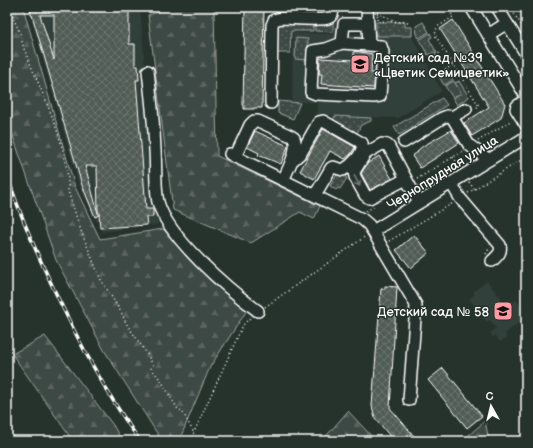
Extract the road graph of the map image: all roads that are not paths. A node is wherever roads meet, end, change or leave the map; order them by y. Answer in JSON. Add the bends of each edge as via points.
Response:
{"nodes":[{"id":1,"x":333,"y":7,"type":"edge"},
{"id":2,"x":367,"y":7,"type":"edge"},
{"id":3,"x":471,"y":7,"type":"edge"},
{"id":4,"x":497,"y":7,"type":"edge"},
{"id":5,"x":367,"y":24,"type":"junction"},
{"id":6,"x":507,"y":24,"type":"junction"},
{"id":7,"x":488,"y":35,"type":"junction"},
{"id":8,"x":342,"y":43,"type":"junction"},
{"id":9,"x":369,"y":45,"type":"junction"},
{"id":10,"x":526,"y":54,"type":"edge"},
{"id":11,"x":148,"y":71,"type":"dead end"},
{"id":12,"x":526,"y":96,"type":"edge"},
{"id":13,"x":526,"y":100,"type":"edge"},
{"id":14,"x":271,"y":103,"type":"dead end"},
{"id":15,"x":470,"y":109,"type":"road end"},
{"id":16,"x":452,"y":117,"type":"junction"},
{"id":17,"x":526,"y":125,"type":"edge"},
{"id":18,"x":526,"y":137,"type":"edge"},
{"id":19,"x":404,"y":142,"type":"dead end"},
{"id":20,"x":489,"y":160,"type":"junction"},
{"id":21,"x":292,"y":161,"type":"junction"},
{"id":22,"x":283,"y":180,"type":"junction"},
{"id":23,"x":408,"y":182,"type":"junction"},
{"id":24,"x":451,"y":183,"type":"junction"},
{"id":25,"x":315,"y":196,"type":"junction"},
{"id":26,"x":419,"y":203,"type":"junction"},
{"id":27,"x":373,"y":231,"type":"junction"},
{"id":28,"x":492,"y":261,"type":"dead end"},
{"id":29,"x":258,"y":311,"type":"road end"},
{"id":30,"x":409,"y":400,"type":"dead end"}],
"edges":[{"from":1,"to":14,"type":"street","via":[[331,16],[323,19],[274,20]]},
{"from":2,"to":5,"type":"street"},
{"from":3,"to":7,"type":"street"},
{"from":4,"to":6,"type":"street"},
{"from":5,"to":8,"type":"street","via":[[344,24]]},
{"from":5,"to":9,"type":"street"},
{"from":6,"to":7,"type":"street"},
{"from":6,"to":10,"type":"street"},
{"from":7,"to":12,"type":"street"},
{"from":8,"to":9,"type":"street"},
{"from":8,"to":9,"type":"street","via":[[313,51],[313,94],[380,96],[383,49],[378,45]]},
{"from":11,"to":29,"type":"street","via":[[158,200],[162,213],[197,258]]},
{"from":13,"to":17,"type":"street","via":[[516,109]]},
{"from":15,"to":16,"type":"street"},
{"from":16,"to":19,"type":"street","via":[[442,118]]},
{"from":16,"to":20,"type":"street","via":[[470,146]]},
{"from":18,"to":20,"type":"street","name":"Чернопрудная улица"},
{"from":20,"to":24,"type":"street","name":"Чернопрудная улица"},
{"from":21,"to":22,"type":"street"},
{"from":21,"to":22,"type":"street","via":[[294,138],[258,121],[251,122],[233,156]]},
{"from":21,"to":25,"type":"street","via":[[301,153],[317,125],[323,121],[362,143],[362,149],[353,164],[343,170],[331,168]]},
{"from":22,"to":25,"type":"street"},
{"from":23,"to":23,"type":"street","one_way":true,"via":[[385,144],[365,154],[354,172],[364,195],[369,198]]},
{"from":23,"to":26,"type":"street"},
{"from":24,"to":26,"type":"street","name":"Чернопрудная улица"},
{"from":24,"to":28,"type":"street","via":[[460,198],[500,244],[500,254]]},
{"from":25,"to":27,"type":"street","via":[[358,216],[366,221]]},
{"from":26,"to":27,"type":"street","name":"Чернопрудная улица"},
{"from":27,"to":30,"type":"street","via":[[416,305]]}]}
